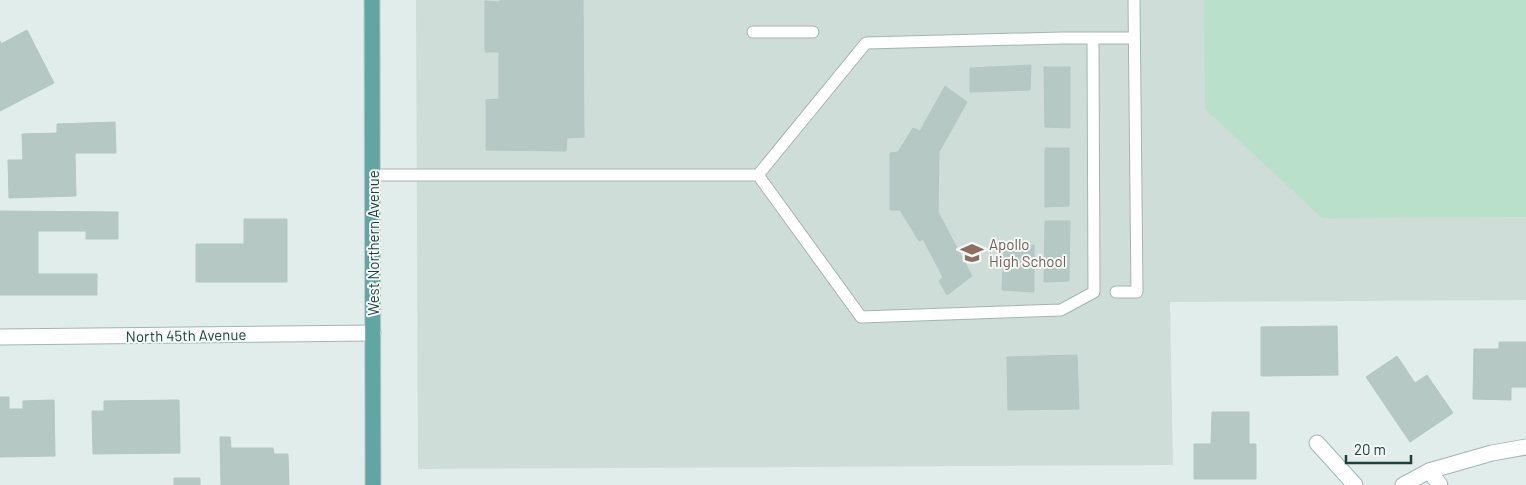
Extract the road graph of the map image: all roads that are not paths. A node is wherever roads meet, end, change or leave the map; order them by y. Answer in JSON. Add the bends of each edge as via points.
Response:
{"nodes":[{"id":1,"x":372,"y":0,"type":"edge"},
{"id":2,"x":1134,"y":0,"type":"edge"},
{"id":3,"x":753,"y":32,"type":"dead end"},
{"id":4,"x":813,"y":32,"type":"dead end"},
{"id":5,"x":1094,"y":38,"type":"junction"},
{"id":6,"x":1134,"y":38,"type":"junction"},
{"id":7,"x":372,"y":175,"type":"junction"},
{"id":8,"x":758,"y":175,"type":"junction"},
{"id":9,"x":1116,"y":292,"type":"dead end"},
{"id":10,"x":373,"y":333,"type":"junction"},
{"id":11,"x":0,"y":337,"type":"edge"},
{"id":12,"x":1318,"y":443,"type":"dead end"},
{"id":13,"x":1526,"y":447,"type":"edge"},
{"id":14,"x":1430,"y":471,"type":"junction"},
{"id":15,"x":373,"y":485,"type":"edge"},
{"id":16,"x":1355,"y":485,"type":"edge"},
{"id":17,"x":1402,"y":485,"type":"edge"},
{"id":18,"x":1440,"y":485,"type":"edge"}],
"edges":[{"from":1,"to":7,"type":"main road","name":"West Northern Avenue"},
{"from":2,"to":6,"type":"lane"},
{"from":3,"to":4,"type":"lane"},
{"from":5,"to":6,"type":"lane"},
{"from":5,"to":8,"type":"lane","via":[[866,43]]},
{"from":5,"to":8,"type":"lane","via":[[1094,292],[1061,310],[861,317]]},
{"from":6,"to":9,"type":"lane","via":[[1137,292]]},
{"from":7,"to":8,"type":"lane"},
{"from":7,"to":10,"type":"main road","name":"West Northern Avenue"},
{"from":10,"to":11,"type":"street","name":"North 45th Avenue"},
{"from":10,"to":15,"type":"main road","name":"West Northern Avenue"},
{"from":12,"to":16,"type":"street"},
{"from":13,"to":14,"type":"street"},
{"from":14,"to":17,"type":"street"},
{"from":14,"to":18,"type":"street"}]}
